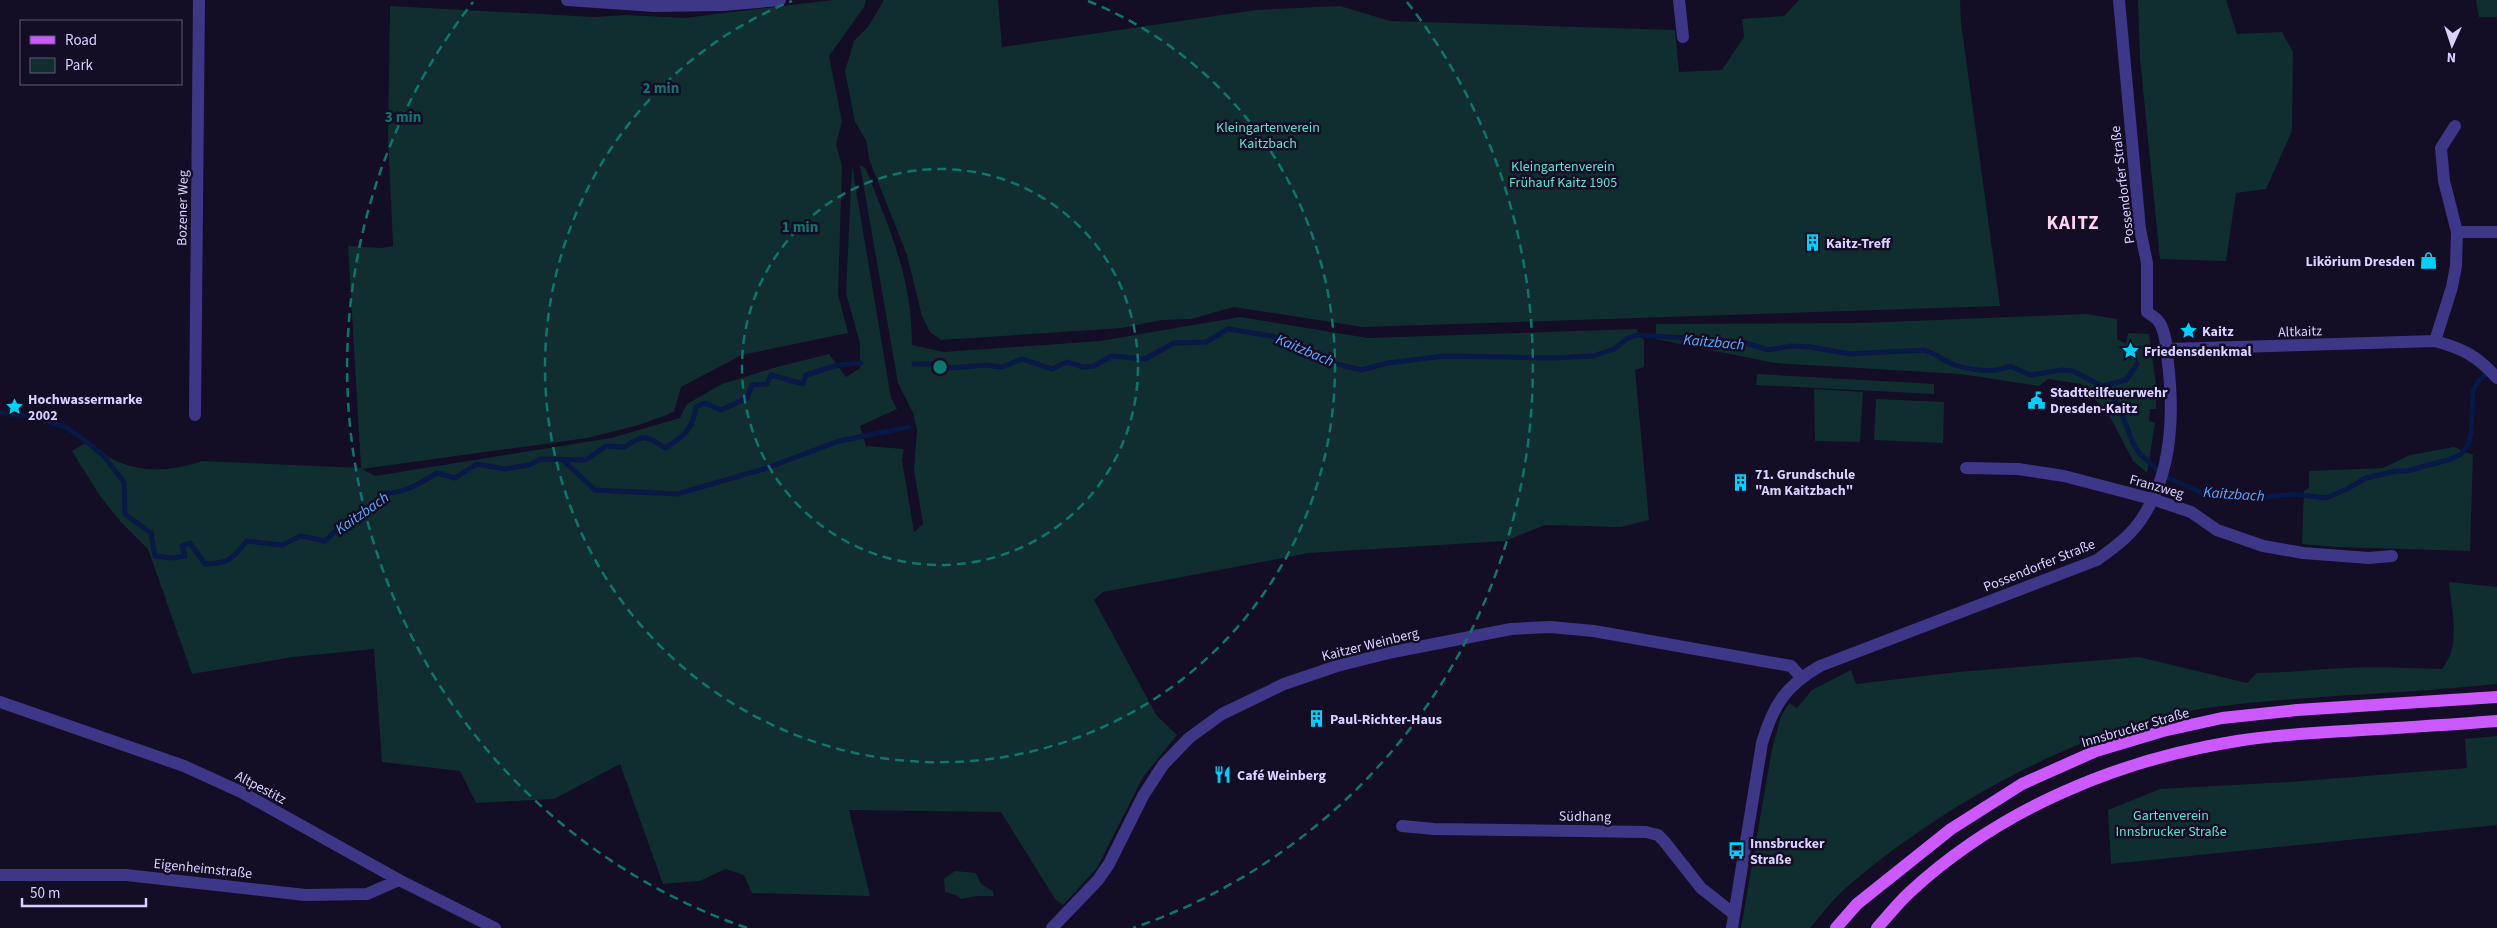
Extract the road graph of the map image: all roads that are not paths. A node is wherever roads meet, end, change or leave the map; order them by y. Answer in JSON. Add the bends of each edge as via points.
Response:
{"nodes":[{"id":1,"x":199,"y":0,"type":"edge"},
{"id":2,"x":567,"y":0,"type":"edge"},
{"id":3,"x":780,"y":0,"type":"edge"},
{"id":4,"x":1679,"y":0,"type":"edge"},
{"id":5,"x":2119,"y":0,"type":"edge"},
{"id":6,"x":1683,"y":37,"type":"dead end"},
{"id":7,"x":2456,"y":126,"type":"dead end"},
{"id":8,"x":2457,"y":232,"type":"junction"},
{"id":9,"x":2497,"y":232,"type":"edge"},
{"id":10,"x":2435,"y":341,"type":"junction"},
{"id":11,"x":2167,"y":349,"type":"junction"},
{"id":12,"x":2497,"y":378,"type":"edge"},
{"id":13,"x":195,"y":415,"type":"dead end"},
{"id":14,"x":1966,"y":468,"type":"dead end"},
{"id":15,"x":2152,"y":499,"type":"junction"},
{"id":16,"x":2392,"y":556,"type":"dead end"},
{"id":17,"x":1801,"y":677,"type":"junction"},
{"id":18,"x":2497,"y":698,"type":"edge"},
{"id":19,"x":0,"y":702,"type":"edge"},
{"id":20,"x":2497,"y":721,"type":"edge"},
{"id":21,"x":1402,"y":826,"type":"dead end"},
{"id":22,"x":0,"y":875,"type":"edge"},
{"id":23,"x":399,"y":880,"type":"junction"},
{"id":24,"x":1734,"y":914,"type":"junction"},
{"id":25,"x":495,"y":928,"type":"edge"},
{"id":26,"x":1052,"y":928,"type":"edge"},
{"id":27,"x":1732,"y":928,"type":"edge"},
{"id":28,"x":1836,"y":928,"type":"edge"},
{"id":29,"x":1877,"y":928,"type":"edge"}],
"edges":[{"from":1,"to":13,"type":"street","name":"Bozener Weg"},
{"from":2,"to":3,"type":"street","via":[[654,6]]},
{"from":4,"to":6,"type":"street"},
{"from":5,"to":11,"type":"street","name":"Possendorfer Straße","via":[[2140,229],[2147,263],[2147,312],[2159,321]]},
{"from":7,"to":8,"type":"street","via":[[2441,148],[2444,181]]},
{"from":8,"to":9,"type":"street"},
{"from":8,"to":10,"type":"street","via":[[2455,273]]},
{"from":10,"to":11,"type":"street","name":"Altkaitz"},
{"from":10,"to":12,"type":"street","name":"Altkaitz","via":[[2462,348],[2482,361]]},
{"from":11,"to":15,"type":"street","name":"Possendorfer Straße","via":[[2171,404],[2165,462]]},
{"from":14,"to":15,"type":"street","name":"Franzweg","via":[[2018,469],[2064,476]]},
{"from":15,"to":16,"type":"street","name":"Franzweg","via":[[2184,509],[2217,530],[2263,546],[2303,553],[2369,558]]},
{"from":15,"to":17,"type":"street","name":"Possendorfer Straße","via":[[2132,531],[2097,560],[1826,664]]},
{"from":17,"to":24,"type":"street","name":"Possendorfer Straße","via":[[1784,693],[1770,716],[1762,743]]},
{"from":17,"to":26,"type":"street","name":"Kaitzer Weinberg","via":[[1791,666],[1594,630],[1550,627],[1501,631],[1337,666],[1284,684],[1222,714],[1189,738],[1164,765],[1143,796],[1098,880]]},
{"from":18,"to":28,"type":"main road","name":"Innsbrucker Straße","via":[[2297,710],[2222,718],[2096,751],[2022,784],[1951,829],[1857,904]]},
{"from":19,"to":23,"type":"street","name":"Altpestitz","via":[[184,766],[241,792]]},
{"from":20,"to":29,"type":"main road","via":[[2239,740],[2170,754],[2114,772],[2032,806],[1966,847],[1910,892]]},
{"from":21,"to":24,"type":"street","name":"Südhang","via":[[1646,832],[1658,835],[1701,888]]},
{"from":22,"to":23,"type":"street","name":"Eigenheimstraße","via":[[126,875],[305,895],[367,894]]},
{"from":23,"to":25,"type":"street","name":"Altpestitz"},
{"from":24,"to":27,"type":"street","name":"Possendorfer Straße"}]}
